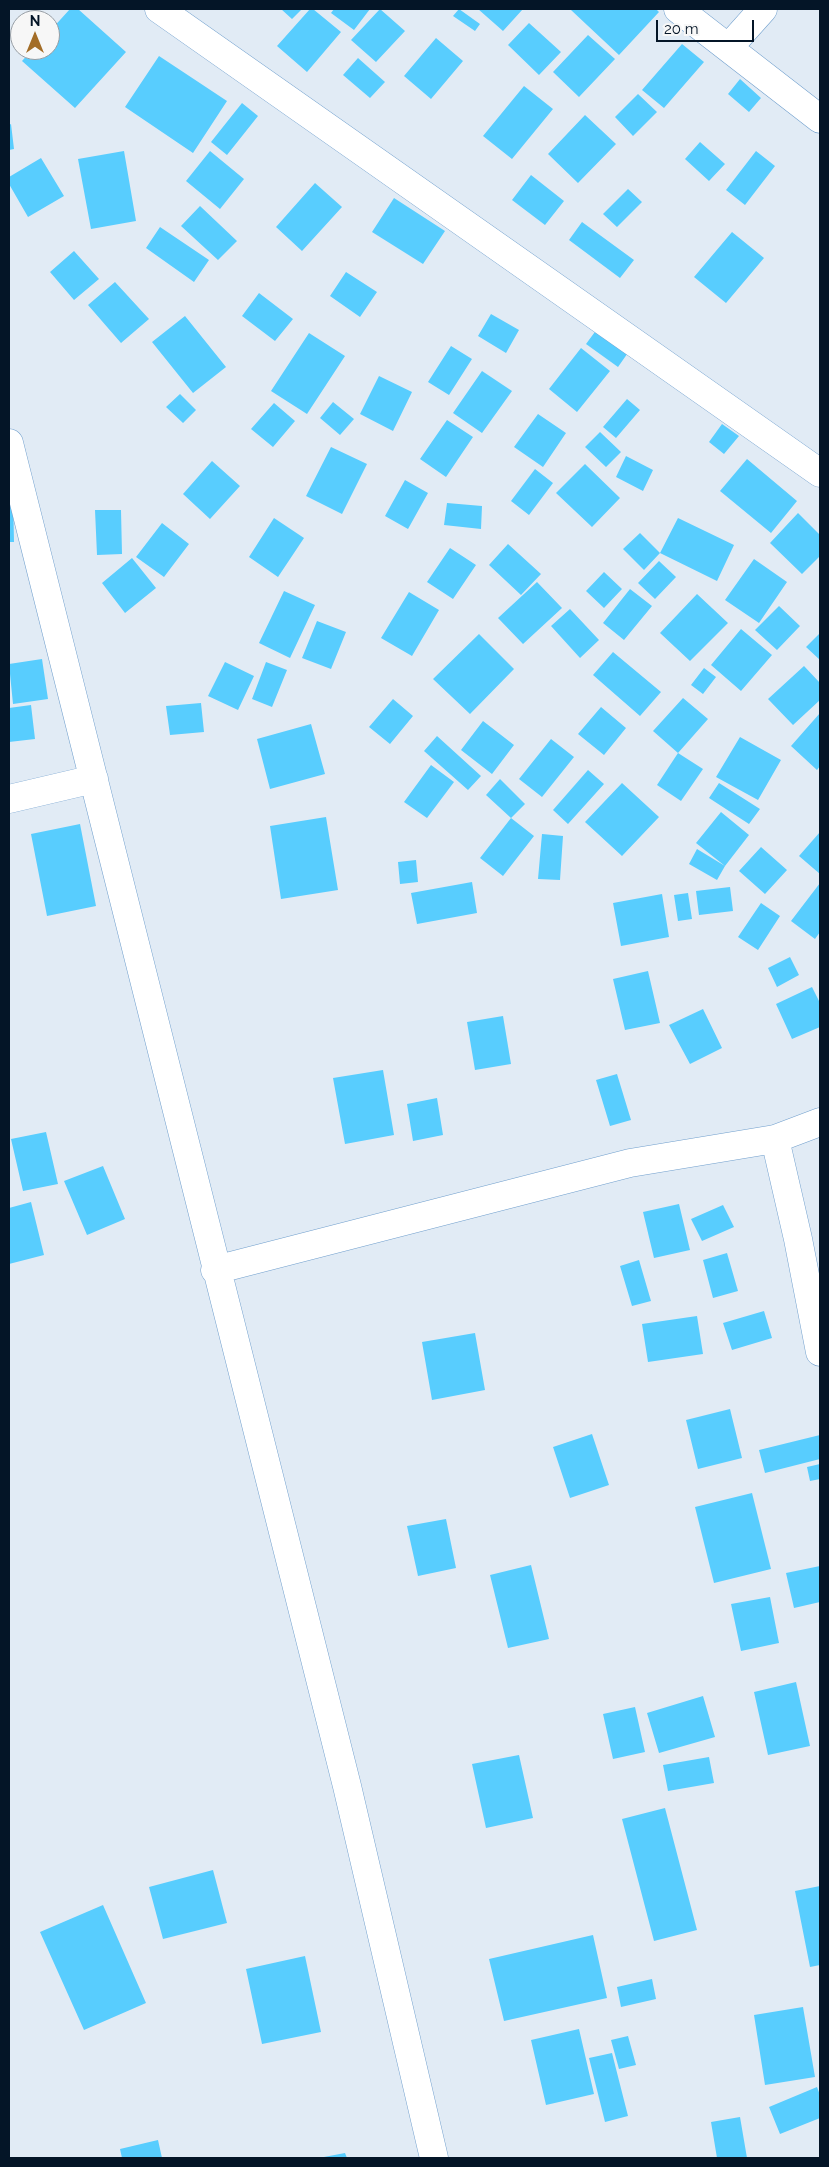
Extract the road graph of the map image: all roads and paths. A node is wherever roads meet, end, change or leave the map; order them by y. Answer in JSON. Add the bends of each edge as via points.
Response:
{"nodes":[{"id":1,"x":160,"y":9,"type":"edge"},
{"id":2,"x":678,"y":9,"type":"edge"},
{"id":3,"x":764,"y":9,"type":"edge"},
{"id":4,"x":729,"y":47,"type":"junction"},
{"id":5,"x":820,"y":119,"type":"edge"},
{"id":6,"x":9,"y":443,"type":"edge"},
{"id":7,"x":820,"y":473,"type":"edge"},
{"id":8,"x":94,"y":779,"type":"junction"},
{"id":9,"x":9,"y":799,"type":"edge"},
{"id":10,"x":820,"y":1122,"type":"edge"},
{"id":11,"x":775,"y":1138,"type":"junction"},
{"id":12,"x":215,"y":1270,"type":"junction"},
{"id":13,"x":820,"y":1352,"type":"edge"},
{"id":14,"x":434,"y":2158,"type":"edge"}],
"edges":[{"from":1,"to":7,"type":"street"},
{"from":2,"to":4,"type":"street"},
{"from":3,"to":4,"type":"street"},
{"from":4,"to":5,"type":"street"},
{"from":6,"to":8,"type":"street"},
{"from":8,"to":9,"type":"street"},
{"from":8,"to":12,"type":"street"},
{"from":10,"to":11,"type":"street"},
{"from":11,"to":12,"type":"street","via":[[630,1164]]},
{"from":11,"to":13,"type":"street"},
{"from":12,"to":14,"type":"street","via":[[347,1786]]}]}
